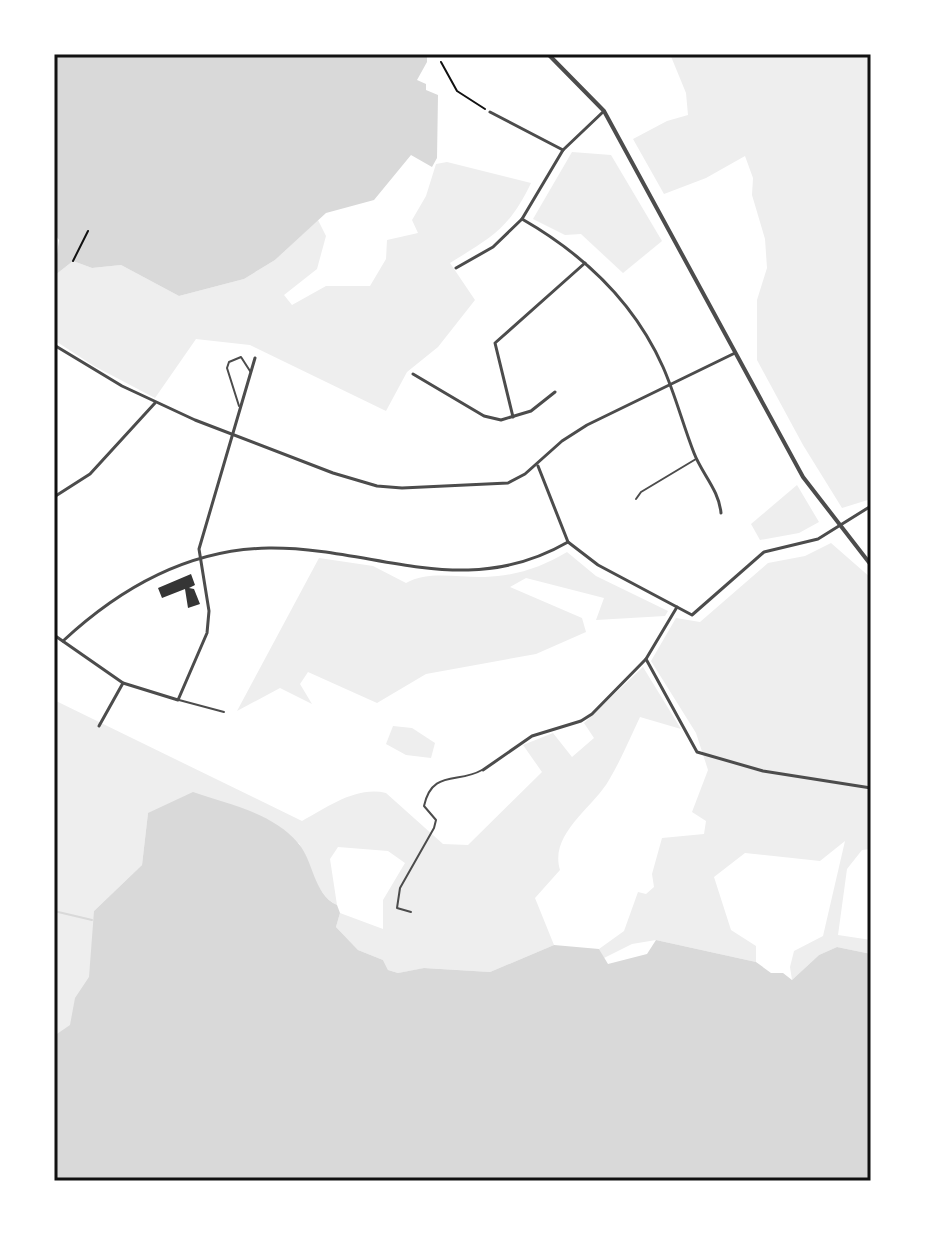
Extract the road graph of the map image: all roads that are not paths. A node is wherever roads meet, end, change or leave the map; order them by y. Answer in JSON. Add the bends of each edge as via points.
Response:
{"nodes":[{"id":1,"x":548,"y":54,"type":"edge"},
{"id":2,"x":604,"y":111,"type":"junction"},
{"id":3,"x":490,"y":112,"type":"road end"},
{"id":4,"x":563,"y":150,"type":"junction"},
{"id":5,"x":522,"y":219,"type":"junction"},
{"id":6,"x":585,"y":263,"type":"junction"},
{"id":7,"x":456,"y":268,"type":"dead end"},
{"id":8,"x":54,"y":345,"type":"edge"},
{"id":9,"x":736,"y":353,"type":"junction"},
{"id":10,"x":255,"y":358,"type":"dead end"},
{"id":11,"x":251,"y":372,"type":"junction"},
{"id":12,"x":413,"y":374,"type":"dead end"},
{"id":13,"x":669,"y":386,"type":"junction"},
{"id":14,"x":555,"y":392,"type":"dead end"},
{"id":15,"x":155,"y":403,"type":"junction"},
{"id":16,"x":240,"y":409,"type":"junction"},
{"id":17,"x":513,"y":417,"type":"junction"},
{"id":18,"x":232,"y":435,"type":"junction"},
{"id":19,"x":696,"y":459,"type":"junction"},
{"id":20,"x":538,"y":464,"type":"junction"},
{"id":21,"x":54,"y":497,"type":"edge"},
{"id":22,"x":636,"y":499,"type":"dead end"},
{"id":23,"x":871,"y":506,"type":"edge"},
{"id":24,"x":721,"y":513,"type":"dead end"},
{"id":25,"x":838,"y":527,"type":"junction"},
{"id":26,"x":568,"y":542,"type":"junction"},
{"id":27,"x":200,"y":558,"type":"junction"},
{"id":28,"x":871,"y":565,"type":"edge"},
{"id":29,"x":677,"y":607,"type":"junction"},
{"id":30,"x":54,"y":635,"type":"edge"},
{"id":31,"x":63,"y":641,"type":"junction"},
{"id":32,"x":646,"y":659,"type":"junction"},
{"id":33,"x":123,"y":683,"type":"junction"},
{"id":34,"x":178,"y":700,"type":"junction"},
{"id":35,"x":224,"y":712,"type":"dead end"},
{"id":36,"x":99,"y":726,"type":"dead end"},
{"id":37,"x":483,"y":770,"type":"joint"},
{"id":38,"x":871,"y":788,"type":"edge"},
{"id":39,"x":411,"y":912,"type":"dead end"}],
"edges":[{"from":1,"to":2,"type":"street"},
{"from":2,"to":4,"type":"street"},
{"from":2,"to":9,"type":"street"},
{"from":3,"to":4,"type":"street"},
{"from":4,"to":5,"type":"street"},
{"from":5,"to":6,"type":"street"},
{"from":5,"to":7,"type":"street","via":[[493,247]]},
{"from":6,"to":13,"type":"street","via":[[644,331]]},
{"from":6,"to":17,"type":"street","via":[[495,343]]},
{"from":8,"to":15,"type":"street"},
{"from":9,"to":13,"type":"street"},
{"from":9,"to":25,"type":"street","via":[[803,477]]},
{"from":10,"to":11,"type":"street"},
{"from":11,"to":16,"type":"street"},
{"from":11,"to":16,"type":"lane","via":[[241,357],[229,362]]},
{"from":12,"to":17,"type":"street","via":[[484,416]]},
{"from":13,"to":19,"type":"street"},
{"from":13,"to":20,"type":"street","via":[[587,425]]},
{"from":14,"to":17,"type":"street","via":[[531,411]]},
{"from":15,"to":18,"type":"street"},
{"from":15,"to":21,"type":"street","via":[[90,474]]},
{"from":16,"to":18,"type":"street"},
{"from":18,"to":20,"type":"street","via":[[384,487],[498,485]]},
{"from":18,"to":27,"type":"street","via":[[204,525]]},
{"from":19,"to":22,"type":"lane"},
{"from":19,"to":24,"type":"street","via":[[720,499]]},
{"from":20,"to":26,"type":"street"},
{"from":23,"to":25,"type":"street"},
{"from":25,"to":28,"type":"street"},
{"from":25,"to":29,"type":"street","via":[[818,539],[764,552],[692,615]]},
{"from":26,"to":27,"type":"street","via":[[537,560],[490,570],[270,548]]},
{"from":26,"to":29,"type":"street","via":[[598,565]]},
{"from":27,"to":31,"type":"street","via":[[131,586]]},
{"from":27,"to":34,"type":"street","via":[[209,611],[207,633]]},
{"from":29,"to":32,"type":"street"},
{"from":30,"to":31,"type":"street"},
{"from":31,"to":33,"type":"street"},
{"from":32,"to":37,"type":"street","via":[[592,714],[532,736]]},
{"from":32,"to":38,"type":"street","via":[[697,752],[763,771]]},
{"from":33,"to":34,"type":"street"},
{"from":33,"to":36,"type":"street"},
{"from":34,"to":35,"type":"lane"},
{"from":37,"to":39,"type":"lane","via":[[441,781],[427,792],[424,806],[436,820],[434,828],[400,888],[397,908]]}]}
